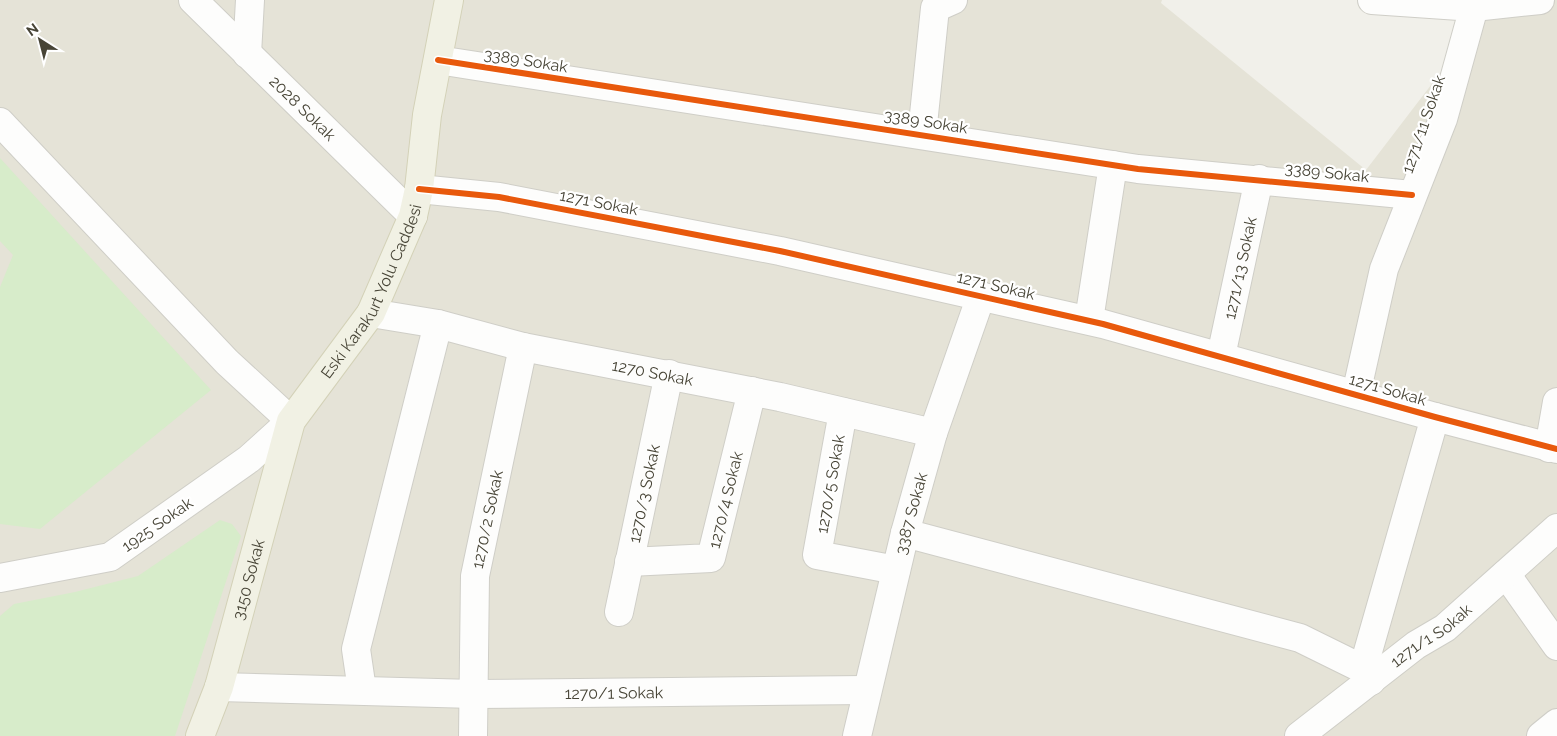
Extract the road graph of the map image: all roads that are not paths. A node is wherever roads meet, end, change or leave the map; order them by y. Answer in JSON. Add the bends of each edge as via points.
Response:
{"nodes":[{"id":1,"x":193,"y":0,"type":"edge"},
{"id":2,"x":250,"y":0,"type":"edge"},
{"id":3,"x":449,"y":0,"type":"edge"},
{"id":4,"x":1372,"y":0,"type":"edge"},
{"id":5,"x":1540,"y":0,"type":"edge"},
{"id":6,"x":940,"y":3,"type":"edge"},
{"id":7,"x":1474,"y":6,"type":"junction"},
{"id":8,"x":247,"y":54,"type":"junction"},
{"id":9,"x":438,"y":60,"type":"junction"},
{"id":10,"x":0,"y":122,"type":"edge"},
{"id":11,"x":922,"y":134,"type":"junction"},
{"id":12,"x":1113,"y":165,"type":"junction"},
{"id":13,"x":1259,"y":179,"type":"junction"},
{"id":14,"x":419,"y":189,"type":"junction"},
{"id":15,"x":1412,"y":195,"type":"junction"},
{"id":16,"x":413,"y":216,"type":"junction"},
{"id":17,"x":981,"y":296,"type":"junction"},
{"id":18,"x":371,"y":313,"type":"junction"},
{"id":19,"x":1089,"y":320,"type":"junction"},
{"id":20,"x":438,"y":324,"type":"junction"},
{"id":21,"x":523,"y":347,"type":"junction"},
{"id":22,"x":1220,"y":356,"type":"junction"},
{"id":23,"x":669,"y":374,"type":"junction"},
{"id":24,"x":752,"y":391,"type":"junction"},
{"id":25,"x":1356,"y":394,"type":"junction"},
{"id":26,"x":1557,"y":402,"type":"edge"},
{"id":27,"x":843,"y":412,"type":"junction"},
{"id":28,"x":1435,"y":417,"type":"junction"},
{"id":29,"x":291,"y":421,"type":"junction"},
{"id":30,"x":933,"y":433,"type":"junction"},
{"id":31,"x":1553,"y":448,"type":"edge"},
{"id":32,"x":1557,"y":528,"type":"edge"},
{"id":33,"x":905,"y":533,"type":"junction"},
{"id":34,"x":629,"y":562,"type":"junction"},
{"id":35,"x":896,"y":570,"type":"junction"},
{"id":36,"x":1506,"y":574,"type":"junction"},
{"id":37,"x":0,"y":578,"type":"edge"},
{"id":38,"x":619,"y":612,"type":"dead end"},
{"id":39,"x":1557,"y":646,"type":"edge"},
{"id":40,"x":1367,"y":675,"type":"junction"},
{"id":41,"x":219,"y":687,"type":"junction"},
{"id":42,"x":362,"y":690,"type":"junction"},
{"id":43,"x":866,"y":690,"type":"junction"},
{"id":44,"x":474,"y":694,"type":"junction"},
{"id":45,"x":1557,"y":724,"type":"edge"},
{"id":46,"x":200,"y":736,"type":"edge"},
{"id":47,"x":473,"y":736,"type":"edge"},
{"id":48,"x":857,"y":736,"type":"edge"},
{"id":49,"x":1299,"y":736,"type":"edge"},
{"id":50,"x":1542,"y":736,"type":"edge"}],
"edges":[{"from":1,"to":8,"type":"street","name":"2028 Sokak"},
{"from":2,"to":8,"type":"street"},
{"from":3,"to":9,"type":"main road","name":"Eski Karakurt Yolu Caddesi"},
{"from":4,"to":7,"type":"street"},
{"from":5,"to":7,"type":"street"},
{"from":6,"to":11,"type":"street"},
{"from":7,"to":15,"type":"street","name":"1271/11 Sokak","via":[[1443,119]]},
{"from":8,"to":16,"type":"street","name":"2028 Sokak"},
{"from":9,"to":11,"type":"street","name":"3389 Sokak"},
{"from":9,"to":14,"type":"main road","name":"Eski Karakurt Yolu Caddesi","via":[[427,115]]},
{"from":10,"to":29,"type":"street","via":[[227,362]]},
{"from":11,"to":12,"type":"street","name":"3389 Sokak"},
{"from":12,"to":13,"type":"street","name":"3389 Sokak"},
{"from":12,"to":19,"type":"street"},
{"from":13,"to":15,"type":"street","name":"3389 Sokak"},
{"from":13,"to":22,"type":"street","name":"1271/13 Sokak"},
{"from":14,"to":16,"type":"main road","name":"Eski Karakurt Yolu Caddesi"},
{"from":14,"to":17,"type":"street","name":"1271 Sokak","via":[[498,197],[742,244]]},
{"from":15,"to":25,"type":"street","name":"1271/11 Sokak","via":[[1384,268]]},
{"from":16,"to":18,"type":"main road","name":"Eski Karakurt Yolu Caddesi"},
{"from":17,"to":19,"type":"street","name":"1271 Sokak"},
{"from":17,"to":30,"type":"street","name":"3387 Sokak"},
{"from":18,"to":20,"type":"street","name":"1270 Sokak"},
{"from":18,"to":29,"type":"main road","name":"Eski Karakurt Yolu Caddesi"},
{"from":19,"to":22,"type":"street","name":"1271 Sokak"},
{"from":20,"to":21,"type":"street","name":"1270 Sokak"},
{"from":20,"to":42,"type":"street","via":[[356,649]]},
{"from":21,"to":23,"type":"street","name":"1270 Sokak"},
{"from":21,"to":44,"type":"street","name":"1270/2 Sokak","via":[[474,576]]},
{"from":22,"to":25,"type":"street","name":"1271 Sokak"},
{"from":23,"to":24,"type":"street","name":"1270 Sokak"},
{"from":23,"to":34,"type":"street","name":"1270/3 Sokak"},
{"from":24,"to":27,"type":"street","name":"1270 Sokak"},
{"from":24,"to":34,"type":"street","name":"1270/4 Sokak","via":[[711,558]]},
{"from":25,"to":28,"type":"street","name":"1271 Sokak"},
{"from":26,"to":31,"type":"street"},
{"from":27,"to":30,"type":"street","name":"1270 Sokak"},
{"from":27,"to":35,"type":"street","name":"1270/5 Sokak","via":[[818,556]]},
{"from":28,"to":31,"type":"street","name":"1271 Sokak"},
{"from":28,"to":40,"type":"street"},
{"from":29,"to":37,"type":"street","name":"1925 Sokak","via":[[250,459],[110,557]]},
{"from":29,"to":41,"type":"main road","name":"3150 Sokak"},
{"from":30,"to":33,"type":"street","name":"3387 Sokak"},
{"from":32,"to":36,"type":"street","name":"1271/1 Sokak"},
{"from":33,"to":35,"type":"street","name":"3387 Sokak"},
{"from":33,"to":40,"type":"street","via":[[1300,638]]},
{"from":34,"to":38,"type":"street","name":"1270/3 Sokak"},
{"from":35,"to":43,"type":"street","name":"3387 Sokak"},
{"from":36,"to":39,"type":"street"},
{"from":36,"to":40,"type":"street","name":"1271/1 Sokak","via":[[1445,628]]},
{"from":40,"to":49,"type":"street","name":"1271/1 Sokak"},
{"from":41,"to":42,"type":"street","name":"1270/1 Sokak"},
{"from":41,"to":46,"type":"main road","name":"3150 Sokak"},
{"from":42,"to":44,"type":"street","name":"1270/1 Sokak"},
{"from":43,"to":44,"type":"street","name":"1270/1 Sokak"},
{"from":43,"to":48,"type":"street","name":"3387 Sokak"},
{"from":44,"to":47,"type":"street","name":"1270/2 Sokak"},
{"from":45,"to":50,"type":"street"}]}
